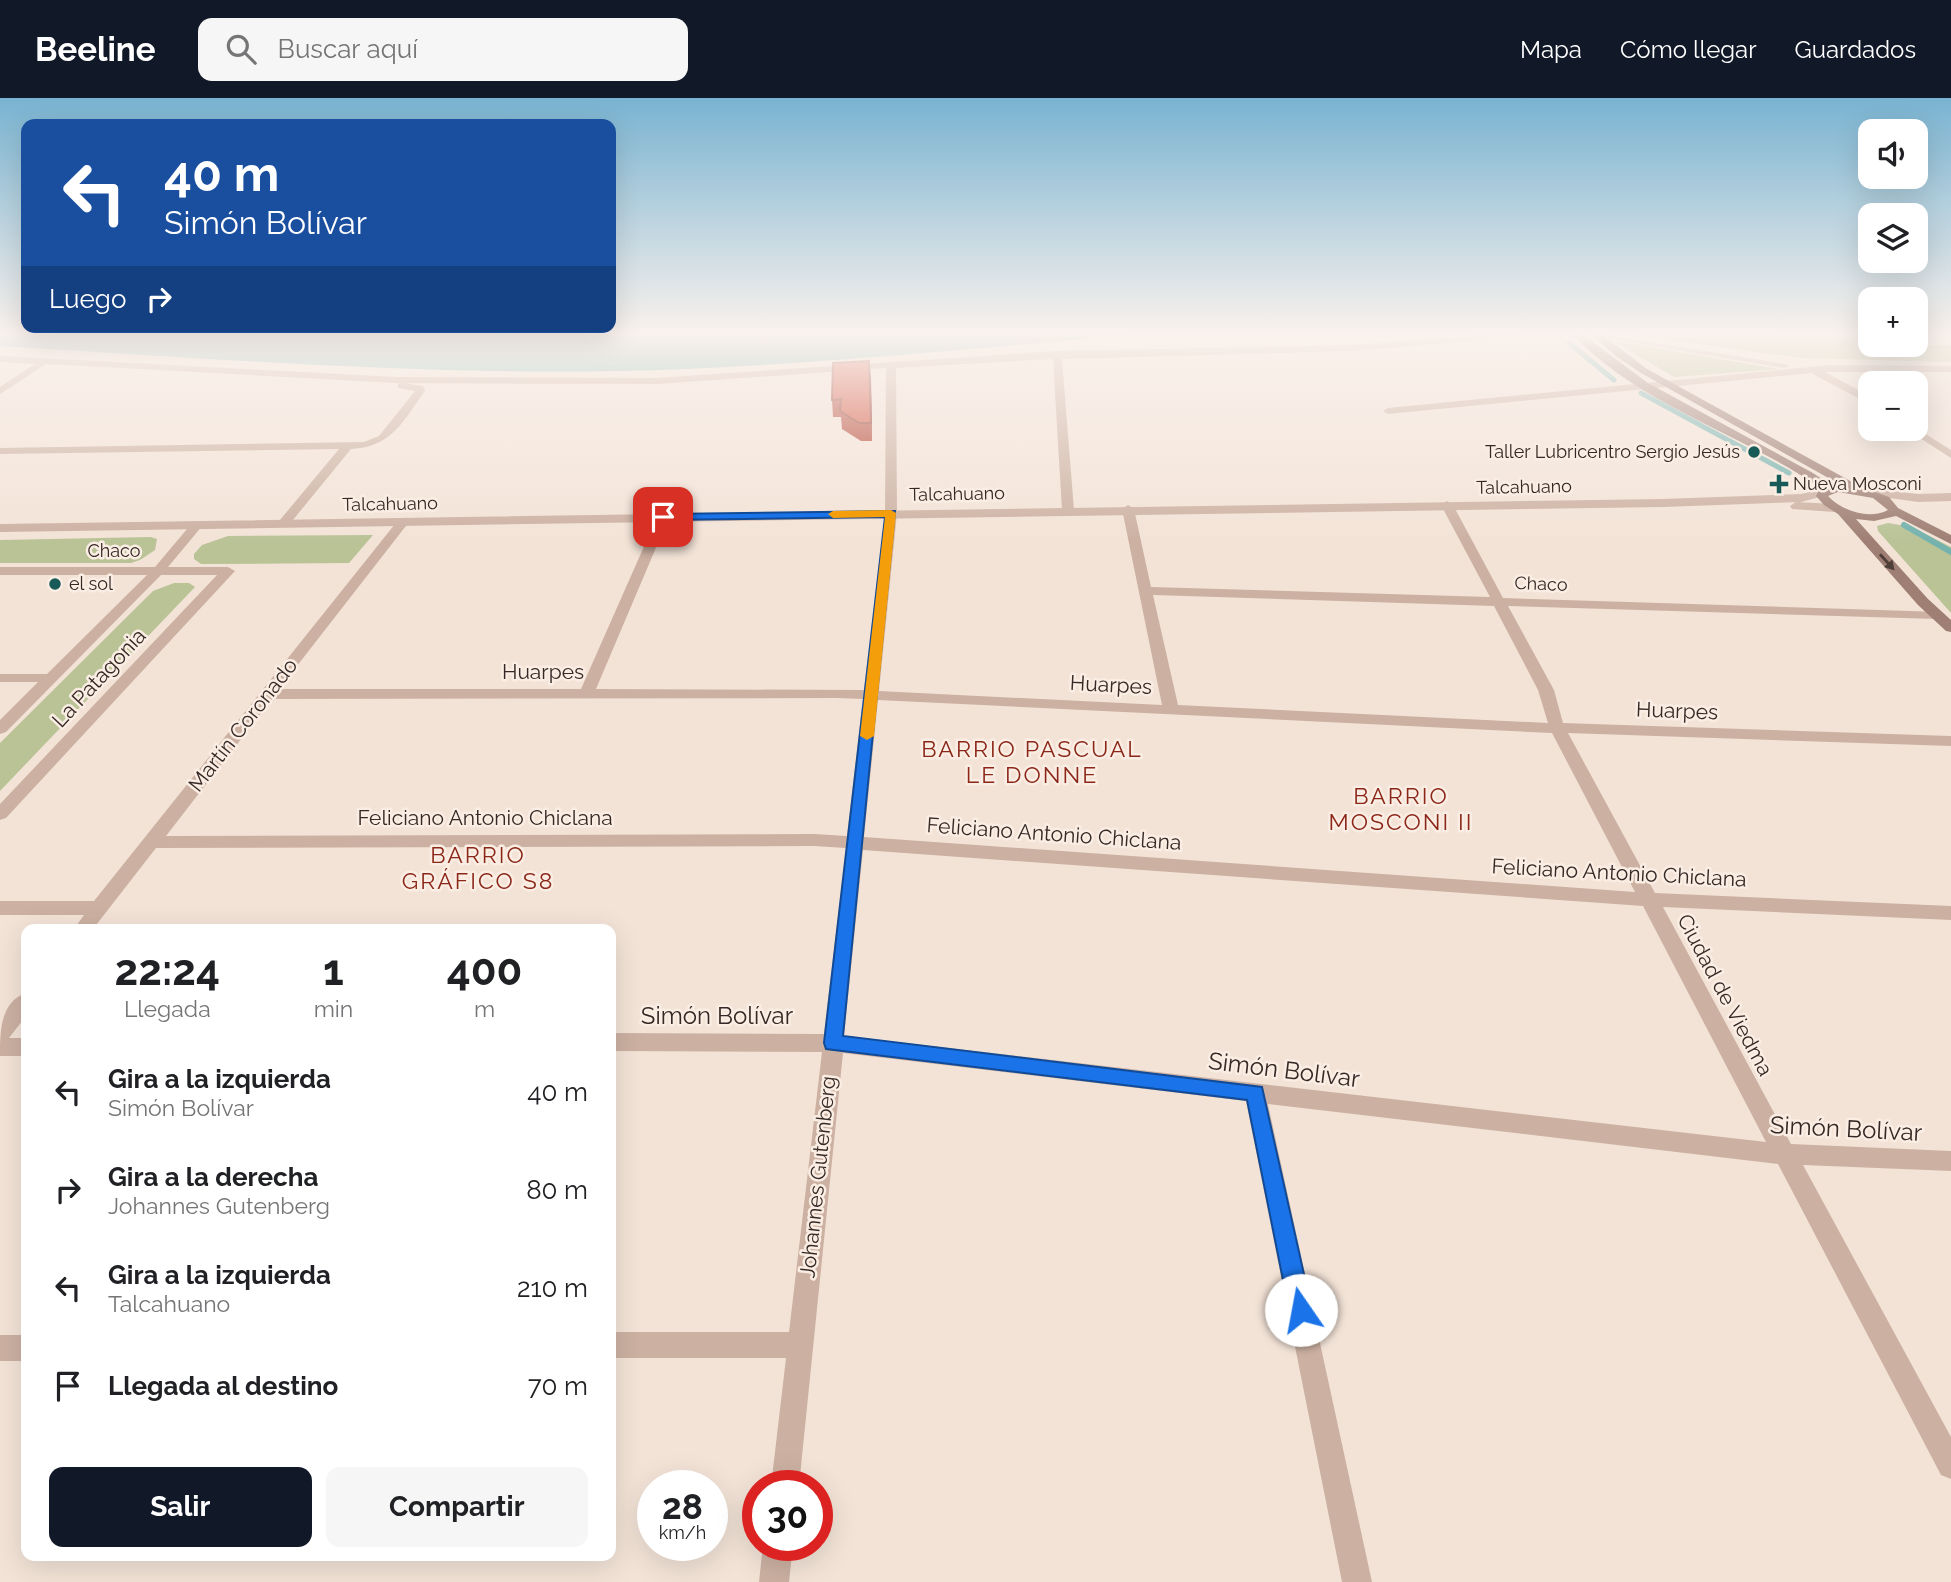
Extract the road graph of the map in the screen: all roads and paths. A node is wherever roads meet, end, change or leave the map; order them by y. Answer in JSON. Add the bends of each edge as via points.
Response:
{"nodes":[{"id":1,"x":410,"y":403,"type":"edge"},
{"id":2,"x":891,"y":403,"type":"edge"},
{"id":3,"x":1060,"y":403,"type":"edge"},
{"id":4,"x":1467,"y":403,"type":"edge"},
{"id":5,"x":1676,"y":403,"type":"edge"},
{"id":6,"x":1704,"y":403,"type":"edge"},
{"id":7,"x":1388,"y":411,"type":"dead end"},
{"id":8,"x":1928,"y":440,"type":"edge"},
{"id":9,"x":348,"y":446,"type":"junction"},
{"id":10,"x":0,"y":451,"type":"edge"},
{"id":11,"x":1951,"y":454,"type":"edge"},
{"id":12,"x":1862,"y":491,"type":"junction"},
{"id":13,"x":1824,"y":493,"type":"junction"},
{"id":14,"x":1918,"y":498,"type":"junction"},
{"id":15,"x":1951,"y":498,"type":"edge"},
{"id":16,"x":1663,"y":503,"type":"junction"},
{"id":17,"x":1447,"y":505,"type":"junction"},
{"id":18,"x":1128,"y":509,"type":"junction"},
{"id":19,"x":1838,"y":509,"type":"junction"},
{"id":20,"x":1068,"y":510,"type":"junction"},
{"id":21,"x":1894,"y":510,"type":"junction"},
{"id":22,"x":891,"y":513,"type":"junction"},
{"id":23,"x":663,"y":517,"type":"junction"},
{"id":24,"x":403,"y":522,"type":"junction"},
{"id":25,"x":284,"y":523,"type":"junction"},
{"id":26,"x":197,"y":525,"type":"junction"},
{"id":27,"x":0,"y":528,"type":"edge"},
{"id":28,"x":1951,"y":540,"type":"edge"},
{"id":29,"x":0,"y":570,"type":"edge"},
{"id":30,"x":159,"y":570,"type":"junction"},
{"id":31,"x":228,"y":570,"type":"joint"},
{"id":32,"x":1145,"y":590,"type":"junction"},
{"id":33,"x":1500,"y":602,"type":"junction"},
{"id":34,"x":1936,"y":615,"type":"junction"},
{"id":35,"x":1951,"y":628,"type":"edge"},
{"id":36,"x":0,"y":678,"type":"edge"},
{"id":37,"x":53,"y":678,"type":"junction"},
{"id":38,"x":587,"y":693,"type":"junction"},
{"id":39,"x":268,"y":694,"type":"junction"},
{"id":40,"x":871,"y":694,"type":"junction"},
{"id":41,"x":1171,"y":709,"type":"junction"},
{"id":42,"x":1557,"y":728,"type":"junction"},
{"id":43,"x":0,"y":729,"type":"edge"},
{"id":44,"x":1951,"y":740,"type":"edge"},
{"id":45,"x":0,"y":814,"type":"edge"},
{"id":46,"x":151,"y":842,"type":"junction"},
{"id":47,"x":855,"y":842,"type":"junction"},
{"id":48,"x":1648,"y":900,"type":"junction"},
{"id":49,"x":0,"y":908,"type":"edge"},
{"id":50,"x":100,"y":908,"type":"junction"},
{"id":51,"x":1951,"y":913,"type":"edge"},
{"id":52,"x":87,"y":924,"type":"edge"},
{"id":53,"x":21,"y":1008,"type":"edge"},
{"id":54,"x":0,"y":1035,"type":"edge"},
{"id":55,"x":616,"y":1042,"type":"edge"},
{"id":56,"x":833,"y":1043,"type":"junction"},
{"id":57,"x":0,"y":1047,"type":"edge"},
{"id":58,"x":21,"y":1047,"type":"edge"},
{"id":59,"x":1255,"y":1093,"type":"junction"},
{"id":60,"x":1785,"y":1154,"type":"junction"},
{"id":61,"x":1951,"y":1161,"type":"edge"},
{"id":62,"x":616,"y":1345,"type":"edge"},
{"id":63,"x":800,"y":1345,"type":"junction"},
{"id":64,"x":0,"y":1348,"type":"edge"},
{"id":65,"x":21,"y":1348,"type":"edge"},
{"id":66,"x":1951,"y":1465,"type":"edge"},
{"id":67,"x":787,"y":1470,"type":"edge"},
{"id":68,"x":776,"y":1561,"type":"edge"},
{"id":69,"x":774,"y":1582,"type":"edge"},
{"id":70,"x":1357,"y":1582,"type":"edge"}],
"edges":[{"from":1,"to":9,"type":"street","via":[[383,438]]},
{"from":2,"to":22,"type":"street","name":"Johannes Gutenberg"},
{"from":3,"to":20,"type":"street"},
{"from":4,"to":7,"type":"street"},
{"from":5,"to":13,"type":"main road","via":[[1810,475],[1821,483]]},
{"from":6,"to":12,"type":"main road"},
{"from":8,"to":11,"type":"street"},
{"from":9,"to":10,"type":"street"},
{"from":9,"to":25,"type":"street"},
{"from":12,"to":13,"type":"main road","via":[[1838,488]]},
{"from":12,"to":14,"type":"street"},
{"from":12,"to":21,"type":"main road","via":[[1885,500]]},
{"from":13,"to":16,"type":"street","name":"Talcahuano","via":[[1790,499]]},
{"from":13,"to":19,"type":"main road","via":[[1824,500]]},
{"from":14,"to":15,"type":"street"},
{"from":14,"to":21,"type":"street"},
{"from":16,"to":17,"type":"street","name":"Talcahuano"},
{"from":16,"to":19,"type":"street","name":"Talcahuano"},
{"from":17,"to":18,"type":"street","name":"Talcahuano"},
{"from":17,"to":33,"type":"street","name":"Ciudad de Viedma"},
{"from":18,"to":20,"type":"street","name":"Talcahuano"},
{"from":18,"to":32,"type":"street"},
{"from":19,"to":21,"type":"main road","via":[[1876,517]]},
{"from":19,"to":34,"type":"main road","one_way":true},
{"from":20,"to":22,"type":"street","name":"Talcahuano"},
{"from":21,"to":28,"type":"main road"},
{"from":22,"to":23,"type":"street","name":"Talcahuano"},
{"from":22,"to":40,"type":"street","name":"Johannes Gutenberg"},
{"from":23,"to":24,"type":"street","name":"Talcahuano"},
{"from":23,"to":38,"type":"street"},
{"from":24,"to":25,"type":"street","name":"Talcahuano"},
{"from":24,"to":39,"type":"street","name":"Martín Coronado"},
{"from":25,"to":26,"type":"street","name":"Talcahuano"},
{"from":26,"to":27,"type":"street","name":"Talcahuano"},
{"from":26,"to":30,"type":"street","name":"La Patagonia"},
{"from":29,"to":30,"type":"street","name":"Chaco"},
{"from":30,"to":31,"type":"street","name":"Chaco"},
{"from":30,"to":37,"type":"street","name":"La Patagonia"},
{"from":31,"to":45,"type":"street","name":"La Patagonia"},
{"from":32,"to":33,"type":"street","name":"Chaco"},
{"from":32,"to":41,"type":"street"},
{"from":33,"to":34,"type":"street","name":"Chaco"},
{"from":33,"to":42,"type":"street","name":"Ciudad de Viedma","via":[[1546,690]]},
{"from":34,"to":35,"type":"main road"},
{"from":36,"to":37,"type":"street"},
{"from":37,"to":43,"type":"street","name":"La Patagonia"},
{"from":38,"to":39,"type":"street","name":"Huarpes"},
{"from":38,"to":40,"type":"street","name":"Huarpes"},
{"from":39,"to":46,"type":"street","name":"Martín Coronado"},
{"from":40,"to":41,"type":"street","name":"Huarpes"},
{"from":40,"to":47,"type":"street","name":"Johannes Gutenberg"},
{"from":41,"to":42,"type":"street","name":"Huarpes"},
{"from":42,"to":44,"type":"street","name":"Huarpes"},
{"from":42,"to":48,"type":"street","name":"Ciudad de Viedma"},
{"from":46,"to":47,"type":"street","name":"Feliciano Antonio Chiclana"},
{"from":46,"to":50,"type":"street","name":"Martín Coronado"},
{"from":47,"to":48,"type":"street","name":"Feliciano Antonio Chiclana"},
{"from":47,"to":56,"type":"street","name":"Johannes Gutenberg"},
{"from":48,"to":51,"type":"street","name":"Feliciano Antonio Chiclana"},
{"from":48,"to":60,"type":"street","name":"Ciudad de Viedma"},
{"from":49,"to":50,"type":"street"},
{"from":50,"to":52,"type":"street","name":"Martín Coronado"},
{"from":53,"to":54,"type":"street"},
{"from":55,"to":56,"type":"street","name":"Simón Bolívar"},
{"from":56,"to":59,"type":"street","name":"Simón Bolívar"},
{"from":56,"to":63,"type":"street","name":"Johannes Gutenberg"},
{"from":57,"to":58,"type":"street"},
{"from":59,"to":60,"type":"street","name":"Simón Bolívar"},
{"from":59,"to":70,"type":"street"},
{"from":60,"to":61,"type":"street","name":"Simón Bolívar"},
{"from":60,"to":66,"type":"street","name":"Ciudad de Viedma"},
{"from":62,"to":63,"type":"street"},
{"from":63,"to":67,"type":"street","name":"Johannes Gutenberg"},
{"from":64,"to":65,"type":"street"},
{"from":68,"to":69,"type":"street"}]}
